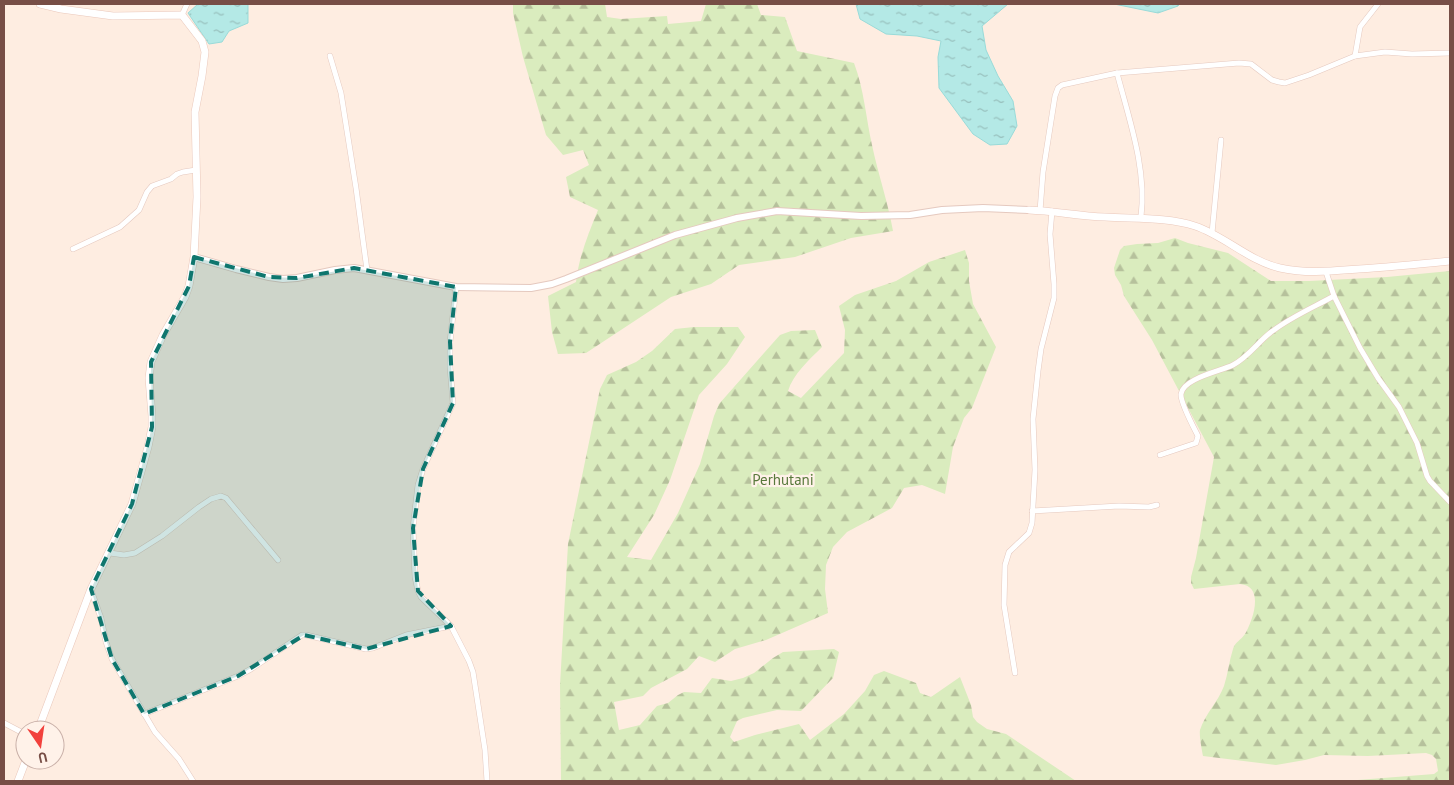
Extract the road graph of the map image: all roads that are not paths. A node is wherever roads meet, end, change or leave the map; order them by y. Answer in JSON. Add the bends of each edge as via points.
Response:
{"nodes":[{"id":1,"x":40,"y":4,"type":"edge"},
{"id":2,"x":187,"y":4,"type":"edge"},
{"id":3,"x":1378,"y":4,"type":"edge"},
{"id":4,"x":182,"y":15,"type":"junction"},
{"id":5,"x":1450,"y":53,"type":"edge"},
{"id":6,"x":330,"y":56,"type":"dead end"},
{"id":7,"x":1355,"y":56,"type":"junction"},
{"id":8,"x":1117,"y":73,"type":"junction"},
{"id":9,"x":1221,"y":140,"type":"dead end"},
{"id":10,"x":196,"y":170,"type":"junction"},
{"id":11,"x":1029,"y":210,"type":"joint"},
{"id":12,"x":1040,"y":210,"type":"junction"},
{"id":13,"x":1052,"y":212,"type":"junction"},
{"id":14,"x":1141,"y":218,"type":"junction"},
{"id":15,"x":1212,"y":233,"type":"junction"},
{"id":16,"x":73,"y":249,"type":"dead end"},
{"id":17,"x":194,"y":257,"type":"junction"},
{"id":18,"x":1450,"y":261,"type":"edge"},
{"id":19,"x":367,"y":270,"type":"junction"},
{"id":20,"x":1326,"y":272,"type":"junction"},
{"id":21,"x":456,"y":287,"type":"junction"},
{"id":22,"x":1334,"y":296,"type":"junction"},
{"id":23,"x":1160,"y":455,"type":"dead end"},
{"id":24,"x":1450,"y":502,"type":"edge"},
{"id":25,"x":1157,"y":505,"type":"dead end"},
{"id":26,"x":1032,"y":511,"type":"junction"},
{"id":27,"x":110,"y":553,"type":"junction"},
{"id":28,"x":278,"y":560,"type":"dead end"},
{"id":29,"x":91,"y":589,"type":"junction"},
{"id":30,"x":450,"y":626,"type":"junction"},
{"id":31,"x":1015,"y":673,"type":"dead end"},
{"id":32,"x":144,"y":714,"type":"junction"},
{"id":33,"x":41,"y":720,"type":"edge"},
{"id":34,"x":4,"y":722,"type":"edge"},
{"id":35,"x":15,"y":728,"type":"edge"},
{"id":36,"x":193,"y":781,"type":"edge"},
{"id":37,"x":487,"y":781,"type":"edge"}],
"edges":[{"from":1,"to":4,"type":"main road","via":[[113,16]]},
{"from":2,"to":4,"type":"street"},
{"from":3,"to":7,"type":"street","via":[[1360,27]]},
{"from":4,"to":10,"type":"main road","via":[[202,41],[205,52],[195,112]]},
{"from":5,"to":7,"type":"street","via":[[1385,52]]},
{"from":6,"to":19,"type":"street","via":[[341,93]]},
{"from":7,"to":8,"type":"street","via":[[1285,82],[1272,80],[1251,64],[1239,62]]},
{"from":8,"to":12,"type":"street","via":[[1058,88],[1043,172]]},
{"from":8,"to":14,"type":"street","via":[[1137,153],[1142,191]]},
{"from":9,"to":15,"type":"street"},
{"from":10,"to":16,"type":"street","via":[[177,174],[152,186],[139,210],[120,227]]},
{"from":10,"to":17,"type":"main road"},
{"from":11,"to":12,"type":"main road"},
{"from":11,"to":21,"type":"street","via":[[983,208],[861,216],[777,211],[675,235],[552,284],[530,288]]},
{"from":12,"to":13,"type":"main road"},
{"from":13,"to":14,"type":"main road"},
{"from":13,"to":26,"type":"street","via":[[1050,234],[1054,298],[1041,349],[1033,419],[1035,470]]},
{"from":14,"to":15,"type":"main road","via":[[1189,224]]},
{"from":15,"to":20,"type":"main road","via":[[1280,268]]},
{"from":17,"to":19,"type":"street","via":[[283,279],[344,268]]},
{"from":17,"to":27,"type":"main road","via":[[187,292],[151,362],[152,416],[148,447],[132,504]]},
{"from":18,"to":20,"type":"main road"},
{"from":19,"to":21,"type":"street"},
{"from":20,"to":22,"type":"street"},
{"from":21,"to":30,"type":"street","via":[[450,342],[454,403],[423,469],[413,528],[414,578],[418,591]]},
{"from":22,"to":23,"type":"street","via":[[1275,329],[1233,365],[1185,387],[1182,401],[1198,439],[1196,443]]},
{"from":22,"to":24,"type":"street","via":[[1360,348],[1399,407],[1417,443],[1427,476]]},
{"from":25,"to":26,"type":"street"},
{"from":26,"to":31,"type":"street","via":[[1030,532],[1008,552],[1004,565],[1004,605]]},
{"from":27,"to":28,"type":"street","via":[[139,551],[212,498],[221,496]]},
{"from":27,"to":29,"type":"main road"},
{"from":29,"to":32,"type":"street","via":[[112,659]]},
{"from":29,"to":33,"type":"main road"},
{"from":30,"to":32,"type":"street","via":[[406,635],[366,649],[302,636],[238,676]]},
{"from":30,"to":37,"type":"street","via":[[469,661],[475,680]]},
{"from":32,"to":36,"type":"street"},
{"from":34,"to":35,"type":"street"}]}
